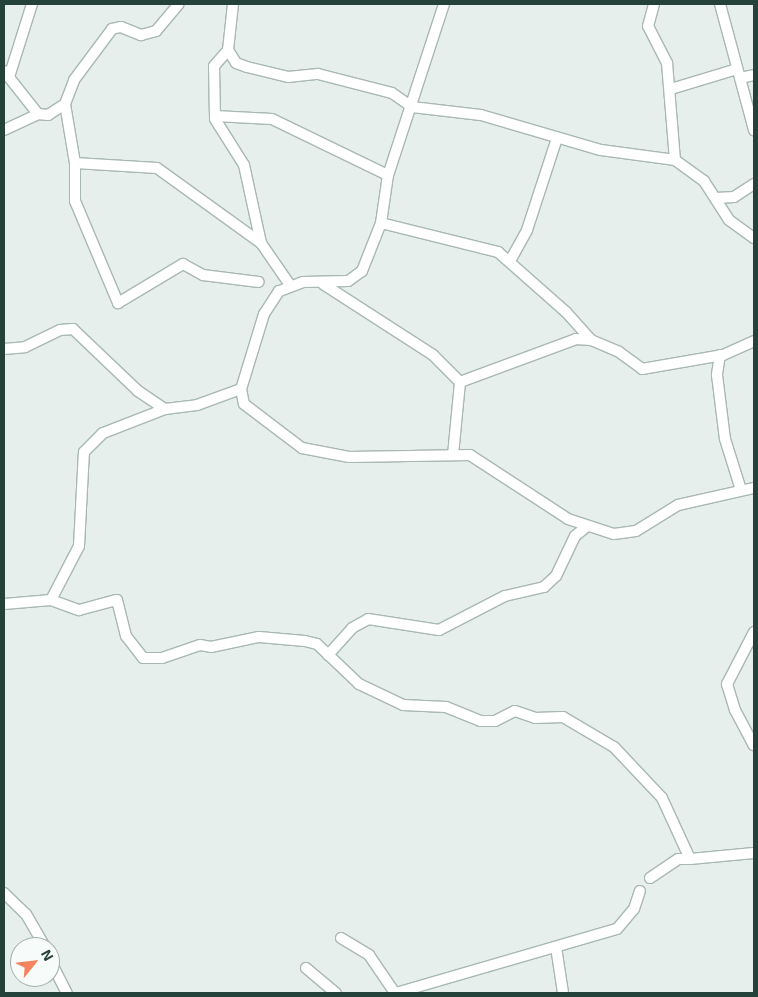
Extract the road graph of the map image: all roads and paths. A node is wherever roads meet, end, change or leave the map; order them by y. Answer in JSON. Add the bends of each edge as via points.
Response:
{"nodes":[{"id":1,"x":32,"y":4,"type":"edge"},
{"id":2,"x":179,"y":4,"type":"edge"},
{"id":3,"x":233,"y":4,"type":"edge"},
{"id":4,"x":444,"y":4,"type":"edge"},
{"id":5,"x":654,"y":4,"type":"edge"},
{"id":6,"x":720,"y":4,"type":"edge"},
{"id":7,"x":228,"y":50,"type":"junction"},
{"id":8,"x":738,"y":73,"type":"junction"},
{"id":9,"x":6,"y":74,"type":"edge"},
{"id":10,"x":754,"y":75,"type":"edge"},
{"id":11,"x":671,"y":88,"type":"junction"},
{"id":12,"x":65,"y":104,"type":"junction"},
{"id":13,"x":412,"y":107,"type":"junction"},
{"id":14,"x":38,"y":114,"type":"junction"},
{"id":15,"x":215,"y":116,"type":"junction"},
{"id":16,"x":4,"y":130,"type":"edge"},
{"id":17,"x":754,"y":130,"type":"edge"},
{"id":18,"x":557,"y":138,"type":"junction"},
{"id":19,"x":675,"y":160,"type":"junction"},
{"id":20,"x":75,"y":163,"type":"junction"},
{"id":21,"x":388,"y":175,"type":"junction"},
{"id":22,"x":754,"y":184,"type":"edge"},
{"id":23,"x":716,"y":198,"type":"junction"},
{"id":24,"x":381,"y":224,"type":"junction"},
{"id":25,"x":754,"y":238,"type":"edge"},
{"id":26,"x":261,"y":243,"type":"junction"},
{"id":27,"x":510,"y":261,"type":"junction"},
{"id":28,"x":259,"y":282,"type":"dead end"},
{"id":29,"x":323,"y":284,"type":"junction"},
{"id":30,"x":290,"y":285,"type":"junction"},
{"id":31,"x":591,"y":340,"type":"junction"},
{"id":32,"x":754,"y":341,"type":"edge"},
{"id":33,"x":4,"y":349,"type":"edge"},
{"id":34,"x":720,"y":355,"type":"junction"},
{"id":35,"x":460,"y":382,"type":"junction"},
{"id":36,"x":241,"y":389,"type":"junction"},
{"id":37,"x":165,"y":409,"type":"junction"},
{"id":38,"x":452,"y":455,"type":"junction"},
{"id":39,"x":754,"y":488,"type":"edge"},
{"id":40,"x":741,"y":490,"type":"junction"},
{"id":41,"x":586,"y":527,"type":"junction"},
{"id":42,"x":51,"y":600,"type":"junction"},
{"id":43,"x":4,"y":604,"type":"edge"},
{"id":44,"x":754,"y":632,"type":"edge"},
{"id":45,"x":328,"y":655,"type":"junction"},
{"id":46,"x":754,"y":745,"type":"edge"},
{"id":47,"x":754,"y":853,"type":"edge"},
{"id":48,"x":690,"y":858,"type":"junction"},
{"id":49,"x":650,"y":878,"type":"dead end"},
{"id":50,"x":640,"y":891,"type":"dead end"},
{"id":51,"x":4,"y":893,"type":"edge"},
{"id":52,"x":39,"y":937,"type":"edge"},
{"id":53,"x":341,"y":938,"type":"dead end"},
{"id":54,"x":556,"y":947,"type":"junction"},
{"id":55,"x":306,"y":968,"type":"dead end"},
{"id":56,"x":60,"y":979,"type":"edge"},
{"id":57,"x":67,"y":993,"type":"edge"},
{"id":58,"x":336,"y":993,"type":"edge"},
{"id":59,"x":396,"y":993,"type":"edge"},
{"id":60,"x":563,"y":993,"type":"edge"}],
"edges":[{"from":1,"to":9,"type":"street"},
{"from":2,"to":12,"type":"street","via":[[156,31],[141,35],[121,27],[112,29],[74,80]]},
{"from":3,"to":7,"type":"street"},
{"from":4,"to":13,"type":"street"},
{"from":5,"to":11,"type":"street","via":[[648,26],[667,63]]},
{"from":6,"to":8,"type":"street"},
{"from":7,"to":13,"type":"street","via":[[236,63],[247,67],[288,77],[318,74],[392,93]]},
{"from":7,"to":15,"type":"street","via":[[214,66]]},
{"from":8,"to":10,"type":"street"},
{"from":8,"to":11,"type":"street"},
{"from":8,"to":17,"type":"street"},
{"from":9,"to":14,"type":"street"},
{"from":11,"to":19,"type":"street","via":[[668,120]]},
{"from":12,"to":14,"type":"street","via":[[48,115]]},
{"from":12,"to":20,"type":"street"},
{"from":13,"to":18,"type":"street","via":[[481,115]]},
{"from":13,"to":21,"type":"street"},
{"from":14,"to":16,"type":"street"},
{"from":15,"to":21,"type":"street","via":[[272,119]]},
{"from":15,"to":26,"type":"street","via":[[244,165]]},
{"from":18,"to":19,"type":"street","via":[[602,150]]},
{"from":18,"to":27,"type":"street","via":[[528,230]]},
{"from":19,"to":23,"type":"street","via":[[695,173]]},
{"from":20,"to":26,"type":"street","via":[[157,168]]},
{"from":20,"to":28,"type":"street","via":[[75,201],[118,303],[183,264],[203,275]]},
{"from":21,"to":24,"type":"street"},
{"from":22,"to":23,"type":"street","via":[[734,197]]},
{"from":23,"to":25,"type":"street","via":[[729,220]]},
{"from":24,"to":27,"type":"street","via":[[488,248]]},
{"from":24,"to":29,"type":"street","via":[[355,278]]},
{"from":26,"to":30,"type":"street"},
{"from":27,"to":31,"type":"street"},
{"from":29,"to":30,"type":"street"},
{"from":29,"to":35,"type":"street","via":[[433,355]]},
{"from":30,"to":36,"type":"street","via":[[279,291],[264,314]]},
{"from":31,"to":34,"type":"street","via":[[647,370]]},
{"from":31,"to":35,"type":"street","via":[[576,339]]},
{"from":32,"to":34,"type":"street"},
{"from":33,"to":37,"type":"street","via":[[25,347],[60,330],[73,329],[138,391]]},
{"from":34,"to":40,"type":"street","via":[[717,375],[725,439]]},
{"from":35,"to":38,"type":"street"},
{"from":36,"to":37,"type":"street","via":[[197,405]]},
{"from":36,"to":38,"type":"street","via":[[246,407],[302,448],[349,456]]},
{"from":37,"to":42,"type":"street","via":[[102,433],[87,447],[79,546]]},
{"from":38,"to":41,"type":"street","via":[[485,462]]},
{"from":39,"to":40,"type":"street"},
{"from":40,"to":41,"type":"street","via":[[667,509],[625,534]]},
{"from":41,"to":45,"type":"street","via":[[575,536],[556,576],[544,587],[505,596],[438,630],[368,619],[352,628]]},
{"from":42,"to":43,"type":"street"},
{"from":42,"to":45,"type":"street","via":[[79,610],[117,600],[126,636],[143,658],[162,658],[200,645],[211,647],[260,637],[305,641]]},
{"from":44,"to":46,"type":"street","via":[[727,684],[734,710]]},
{"from":45,"to":48,"type":"street","via":[[359,684],[403,705],[446,707],[495,722],[515,711],[568,719],[614,747],[662,798]]},
{"from":47,"to":48,"type":"street"},
{"from":48,"to":49,"type":"street","via":[[678,859]]},
{"from":50,"to":54,"type":"street","via":[[638,902],[622,926]]},
{"from":51,"to":52,"type":"street","via":[[26,914]]},
{"from":53,"to":59,"type":"street","via":[[369,955]]},
{"from":54,"to":59,"type":"street"},
{"from":54,"to":60,"type":"street"},
{"from":55,"to":58,"type":"street"},
{"from":56,"to":57,"type":"street"}]}
